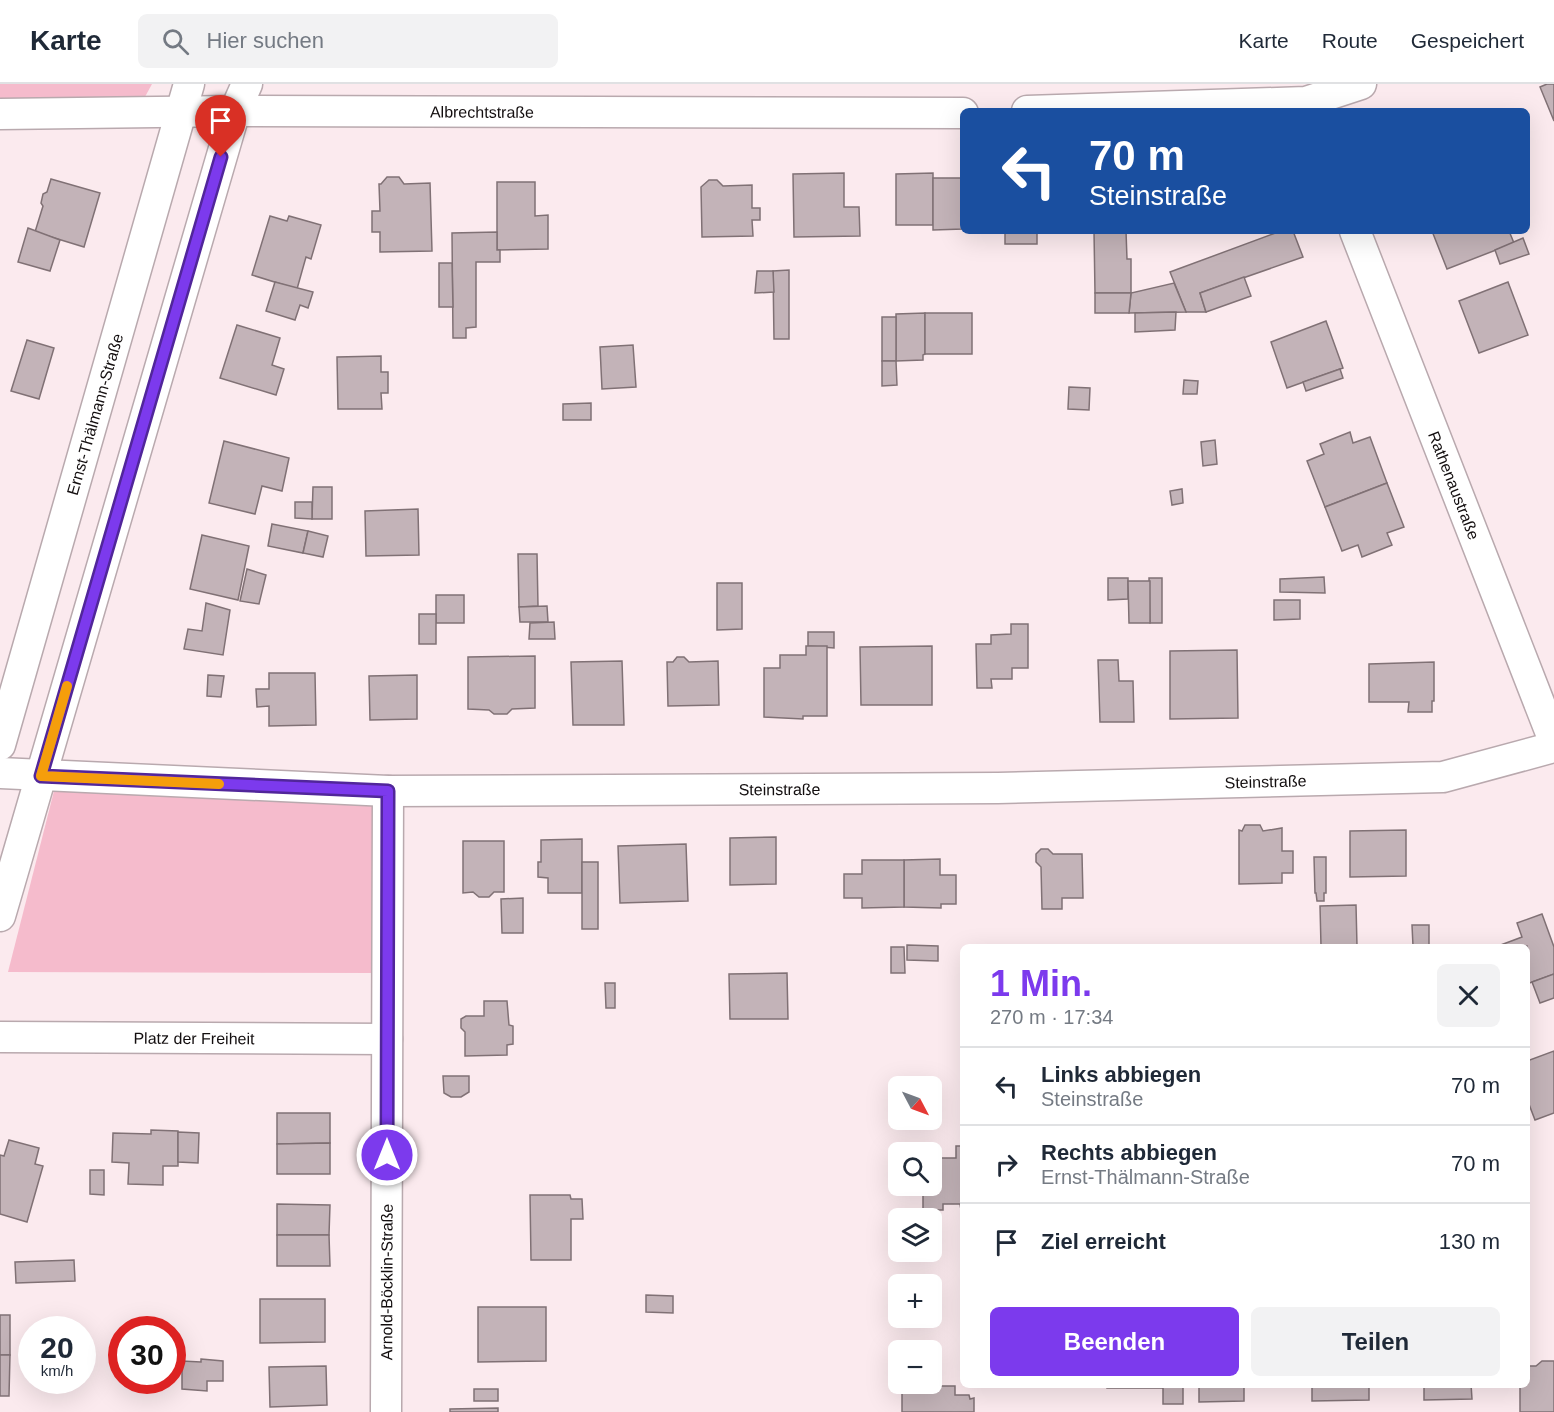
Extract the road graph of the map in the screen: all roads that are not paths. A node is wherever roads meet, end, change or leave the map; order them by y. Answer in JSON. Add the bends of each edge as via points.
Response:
{"nodes":[{"id":1,"x":189,"y":84,"type":"edge"},
{"id":2,"x":247,"y":84,"type":"edge"},
{"id":3,"x":1361,"y":84,"type":"edge"},
{"id":4,"x":1305,"y":99,"type":"edge"},
{"id":5,"x":1096,"y":108,"type":"edge"},
{"id":6,"x":235,"y":111,"type":"junction"},
{"id":7,"x":179,"y":113,"type":"junction"},
{"id":8,"x":960,"y":113,"type":"edge"},
{"id":9,"x":0,"y":114,"type":"edge"},
{"id":10,"x":1355,"y":234,"type":"edge"},
{"id":11,"x":1554,"y":741,"type":"edge"},
{"id":12,"x":0,"y":746,"type":"edge"},
{"id":13,"x":1554,"y":747,"type":"edge"},
{"id":14,"x":0,"y":773,"type":"edge"},
{"id":15,"x":41,"y":776,"type":"junction"},
{"id":16,"x":388,"y":791,"type":"junction"},
{"id":17,"x":0,"y":916,"type":"edge"},
{"id":18,"x":0,"y":1037,"type":"edge"},
{"id":19,"x":387,"y":1039,"type":"junction"},
{"id":20,"x":386,"y":1412,"type":"edge"}],
"edges":[{"from":1,"to":7,"type":"street","name":"Ernst-Thälmann-Straße"},
{"from":2,"to":6,"type":"street"},
{"from":3,"to":4,"type":"street"},
{"from":4,"to":5,"type":"street"},
{"from":6,"to":7,"type":"street","name":"Albrechtstraße"},
{"from":6,"to":8,"type":"street","name":"Albrechtstraße"},
{"from":6,"to":15,"type":"street"},
{"from":7,"to":9,"type":"street","name":"Albrechtstraße"},
{"from":7,"to":12,"type":"street","name":"Ernst-Thälmann-Straße"},
{"from":10,"to":11,"type":"street","name":"Rathenaustraße"},
{"from":13,"to":16,"type":"street","name":"Steinstraße","via":[[1443,777],[1010,788]]},
{"from":14,"to":15,"type":"street","name":"Steinstraße"},
{"from":15,"to":16,"type":"street","name":"Steinstraße"},
{"from":15,"to":17,"type":"street"},
{"from":16,"to":19,"type":"street","name":"Arnold-Böcklin-Straße"},
{"from":18,"to":19,"type":"street","name":"Platz der Freiheit"},
{"from":19,"to":20,"type":"street","name":"Arnold-Böcklin-Straße"}]}
